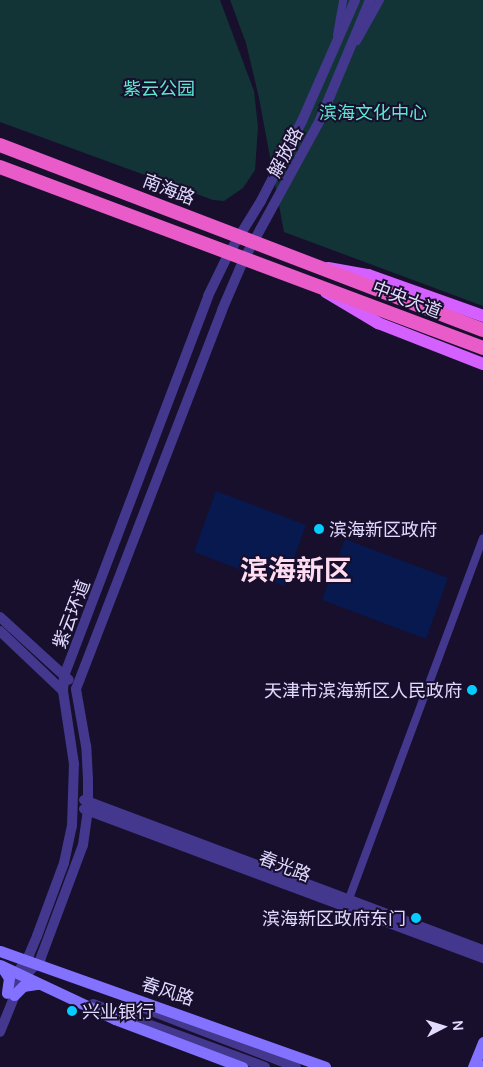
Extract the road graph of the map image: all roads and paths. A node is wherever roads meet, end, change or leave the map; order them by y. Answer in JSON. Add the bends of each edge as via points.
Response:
{"nodes":[{"id":1,"x":343,"y":0,"type":"edge"},
{"id":2,"x":355,"y":0,"type":"edge"},
{"id":3,"x":370,"y":0,"type":"edge"},
{"id":4,"x":380,"y":0,"type":"edge"},
{"id":5,"x":336,"y":48,"type":"junction"},
{"id":6,"x":351,"y":51,"type":"junction"},
{"id":7,"x":0,"y":145,"type":"edge"},
{"id":8,"x":0,"y":167,"type":"edge"},
{"id":9,"x":238,"y":235,"type":"junction"},
{"id":10,"x":253,"y":241,"type":"junction"},
{"id":11,"x":229,"y":253,"type":"junction"},
{"id":12,"x":244,"y":259,"type":"junction"},
{"id":13,"x":324,"y":268,"type":"junction"},
{"id":14,"x":318,"y":286,"type":"junction"},
{"id":15,"x":483,"y":316,"type":"edge"},
{"id":16,"x":483,"y":330,"type":"edge"},
{"id":17,"x":483,"y":348,"type":"edge"},
{"id":18,"x":483,"y":364,"type":"edge"},
{"id":19,"x":483,"y":538,"type":"edge"},
{"id":20,"x":0,"y":617,"type":"edge"},
{"id":21,"x":0,"y":631,"type":"edge"},
{"id":22,"x":64,"y":676,"type":"junction"},
{"id":23,"x":76,"y":689,"type":"junction"},
{"id":24,"x":63,"y":691,"type":"junction"},
{"id":25,"x":75,"y":803,"type":"junction"},
{"id":26,"x":88,"y":805,"type":"junction"},
{"id":27,"x":348,"y":903,"type":"junction"},
{"id":28,"x":483,"y":950,"type":"edge"},
{"id":29,"x":0,"y":951,"type":"edge"},
{"id":30,"x":483,"y":958,"type":"edge"},
{"id":31,"x":31,"y":963,"type":"junction"},
{"id":32,"x":0,"y":965,"type":"edge"},
{"id":33,"x":20,"y":974,"type":"junction"},
{"id":34,"x":63,"y":975,"type":"junction"},
{"id":35,"x":45,"y":985,"type":"junction"},
{"id":36,"x":57,"y":991,"type":"junction"},
{"id":37,"x":11,"y":994,"type":"junction"},
{"id":38,"x":0,"y":1013,"type":"edge"},
{"id":39,"x":0,"y":1032,"type":"edge"},
{"id":40,"x":483,"y":1042,"type":"edge"},
{"id":41,"x":242,"y":1067,"type":"edge"},
{"id":42,"x":265,"y":1067,"type":"edge"},
{"id":43,"x":296,"y":1067,"type":"edge"},
{"id":44,"x":325,"y":1067,"type":"edge"},
{"id":45,"x":473,"y":1067,"type":"edge"}],
"edges":[{"from":1,"to":5,"type":"street"},
{"from":2,"to":5,"type":"street","name":"解放路"},
{"from":3,"to":6,"type":"street","name":"解放路"},
{"from":4,"to":6,"type":"street"},
{"from":5,"to":9,"type":"street","name":"解放路","via":[[282,162]]},
{"from":6,"to":10,"type":"street","name":"解放路","via":[[306,148]]},
{"from":7,"to":9,"type":"highway","name":"南海路"},
{"from":8,"to":11,"type":"highway"},
{"from":9,"to":10,"type":"highway","name":"南海路"},
{"from":9,"to":11,"type":"street","name":"紫云环道"},
{"from":10,"to":12,"type":"street","name":"解放路"},
{"from":10,"to":13,"type":"highway","name":"南海路"},
{"from":11,"to":12,"type":"highway"},
{"from":11,"to":22,"type":"street","name":"紫云环道","via":[[190,344]]},
{"from":12,"to":14,"type":"highway"},
{"from":12,"to":23,"type":"street","name":"紫云环道","via":[[179,417]]},
{"from":13,"to":15,"type":"main road","via":[[368,275]]},
{"from":13,"to":16,"type":"highway","name":"中央大道"},
{"from":14,"to":17,"type":"highway","name":"中央大道"},
{"from":14,"to":18,"type":"main road","via":[[343,305],[378,323]]},
{"from":19,"to":27,"type":"street"},
{"from":20,"to":22,"type":"street"},
{"from":21,"to":24,"type":"street"},
{"from":22,"to":23,"type":"street"},
{"from":22,"to":24,"type":"street","name":"紫云环道"},
{"from":23,"to":26,"type":"street","name":"紫云环道","via":[[86,746]]},
{"from":24,"to":25,"type":"street","name":"紫云环道","via":[[70,732]]},
{"from":25,"to":26,"type":"street","name":"春光路"},
{"from":25,"to":31,"type":"street","name":"紫云环道","via":[[64,863]]},
{"from":26,"to":27,"type":"street","name":"春光路"},
{"from":26,"to":31,"type":"street","name":"紫云环道","via":[[76,866]]},
{"from":27,"to":28,"type":"street","name":"春光路"},
{"from":27,"to":30,"type":"street","name":"春光路"},
{"from":29,"to":31,"type":"main road","name":"春风路"},
{"from":31,"to":33,"type":"street","name":"紫云环道"},
{"from":31,"to":34,"type":"main road","name":"春风路"},
{"from":32,"to":33,"type":"main road"},
{"from":32,"to":37,"type":"main road","via":[[8,975]]},
{"from":33,"to":35,"type":"main road"},
{"from":33,"to":37,"type":"street","name":"紫云环道"},
{"from":34,"to":43,"type":"street"},
{"from":34,"to":44,"type":"main road","name":"春风路","via":[[187,1015]]},
{"from":35,"to":36,"type":"main road"},
{"from":35,"to":37,"type":"main road","via":[[27,984]]},
{"from":36,"to":41,"type":"main road","via":[[115,1019]]},
{"from":36,"to":42,"type":"street"},
{"from":37,"to":38,"type":"street","name":"紫云环道"},
{"from":37,"to":39,"type":"street","name":"紫云环道"},
{"from":40,"to":45,"type":"main road"}]}
